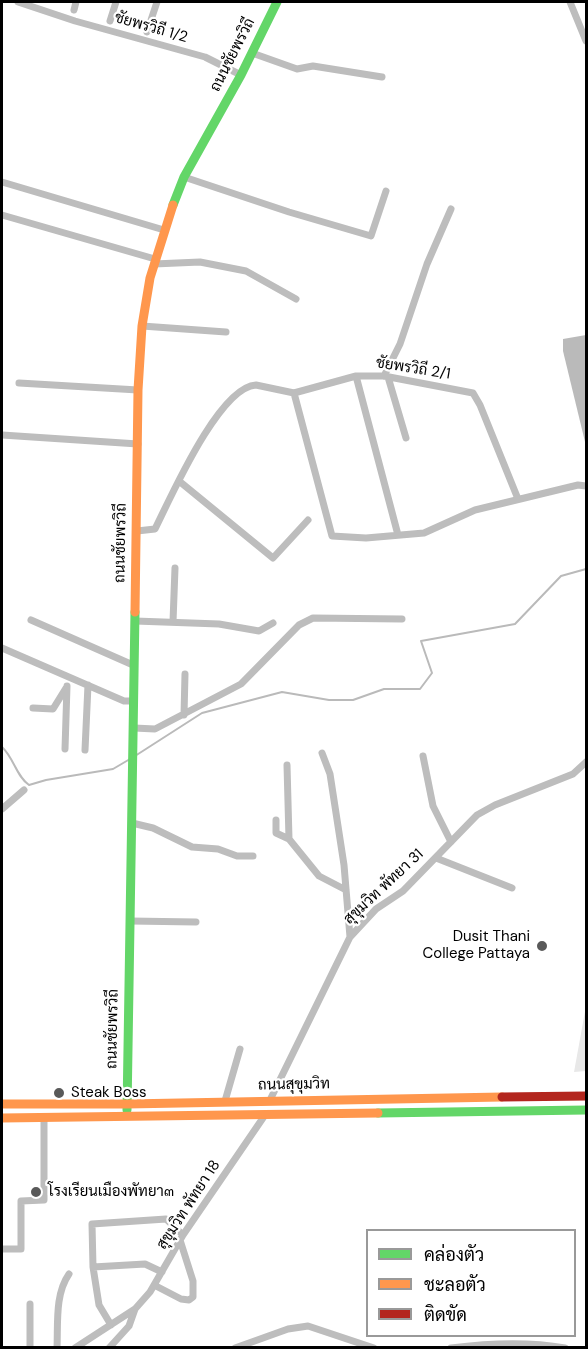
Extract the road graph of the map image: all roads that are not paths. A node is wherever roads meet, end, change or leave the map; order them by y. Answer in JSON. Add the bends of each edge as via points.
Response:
{"nodes":[{"id":1,"x":18,"y":2,"type":"edge"},
{"id":2,"x":76,"y":2,"type":"edge"},
{"id":3,"x":116,"y":2,"type":"edge"},
{"id":4,"x":157,"y":2,"type":"edge"},
{"id":5,"x":277,"y":2,"type":"edge"},
{"id":6,"x":570,"y":2,"type":"edge"},
{"id":7,"x":74,"y":10,"type":"dead end"},
{"id":8,"x":110,"y":21,"type":"dead end"},
{"id":9,"x":147,"y":32,"type":"dead end"},
{"id":10,"x":586,"y":41,"type":"edge"},
{"id":11,"x":252,"y":53,"type":"junction"},
{"id":12,"x":241,"y":75,"type":"junction"},
{"id":13,"x":382,"y":77,"type":"dead end"},
{"id":14,"x":184,"y":177,"type":"junction"},
{"id":15,"x":2,"y":182,"type":"edge"},
{"id":16,"x":386,"y":191,"type":"dead end"},
{"id":17,"x":451,"y":209,"type":"dead end"},
{"id":18,"x":2,"y":215,"type":"edge"},
{"id":19,"x":164,"y":230,"type":"junction"},
{"id":20,"x":154,"y":262,"type":"junction"},
{"id":21,"x":296,"y":299,"type":"dead end"},
{"id":22,"x":142,"y":326,"type":"junction"},
{"id":23,"x":226,"y":332,"type":"dead end"},
{"id":24,"x":356,"y":376,"type":"junction"},
{"id":25,"x":386,"y":376,"type":"junction"},
{"id":26,"x":19,"y":383,"type":"dead end"},
{"id":27,"x":138,"y":390,"type":"junction"},
{"id":28,"x":294,"y":393,"type":"junction"},
{"id":29,"x":2,"y":435,"type":"edge"},
{"id":30,"x":406,"y":438,"type":"dead end"},
{"id":31,"x":138,"y":444,"type":"junction"},
{"id":32,"x":179,"y":481,"type":"junction"},
{"id":33,"x":586,"y":486,"type":"edge"},
{"id":34,"x":518,"y":499,"type":"junction"},
{"id":35,"x":308,"y":520,"type":"dead end"},
{"id":36,"x":137,"y":531,"type":"junction"},
{"id":37,"x":398,"y":535,"type":"junction"},
{"id":38,"x":175,"y":568,"type":"dead end"},
{"id":39,"x":402,"y":619,"type":"dead end"},
{"id":40,"x":32,"y":620,"type":"dead end"},
{"id":41,"x":135,"y":621,"type":"junction"},
{"id":42,"x":173,"y":622,"type":"junction"},
{"id":43,"x":273,"y":623,"type":"dead end"},
{"id":44,"x":2,"y":648,"type":"edge"},
{"id":45,"x":133,"y":665,"type":"junction"},
{"id":46,"x":185,"y":674,"type":"dead end"},
{"id":47,"x":71,"y":678,"type":"junction"},
{"id":48,"x":88,"y":685,"type":"junction"},
{"id":49,"x":67,"y":686,"type":"junction"},
{"id":50,"x":134,"y":701,"type":"junction"},
{"id":51,"x":33,"y":708,"type":"dead end"},
{"id":52,"x":184,"y":715,"type":"junction"},
{"id":53,"x":134,"y":728,"type":"junction"},
{"id":54,"x":65,"y":749,"type":"dead end"},
{"id":55,"x":86,"y":750,"type":"dead end"},
{"id":56,"x":322,"y":753,"type":"dead end"},
{"id":57,"x":423,"y":756,"type":"dead end"},
{"id":58,"x":586,"y":762,"type":"edge"},
{"id":59,"x":287,"y":765,"type":"dead end"},
{"id":60,"x":24,"y":790,"type":"dead end"},
{"id":61,"x":2,"y":809,"type":"edge"},
{"id":62,"x":276,"y":820,"type":"dead end"},
{"id":63,"x":132,"y":823,"type":"junction"},
{"id":64,"x":289,"y":839,"type":"junction"},
{"id":65,"x":451,"y":842,"type":"junction"},
{"id":66,"x":253,"y":856,"type":"dead end"},
{"id":67,"x":435,"y":858,"type":"junction"},
{"id":68,"x":512,"y":888,"type":"dead end"},
{"id":69,"x":346,"y":890,"type":"junction"},
{"id":70,"x":130,"y":921,"type":"junction"},
{"id":71,"x":196,"y":922,"type":"dead end"},
{"id":72,"x":350,"y":937,"type":"junction"},
{"id":73,"x":240,"y":1049,"type":"dead end"},
{"id":74,"x":586,"y":1096,"type":"edge"},
{"id":75,"x":270,"y":1100,"type":"junction"},
{"id":76,"x":225,"y":1101,"type":"junction"},
{"id":77,"x":2,"y":1104,"type":"edge"},
{"id":78,"x":127,"y":1104,"type":"junction"},
{"id":79,"x":586,"y":1110,"type":"edge"},
{"id":80,"x":127,"y":1115,"type":"junction"},
{"id":81,"x":265,"y":1115,"type":"junction"},
{"id":82,"x":44,"y":1118,"type":"junction"},
{"id":83,"x":2,"y":1119,"type":"edge"},
{"id":84,"x":181,"y":1238,"type":"junction"},
{"id":85,"x":2,"y":1249,"type":"edge"},
{"id":86,"x":93,"y":1267,"type":"junction"},
{"id":87,"x":162,"y":1272,"type":"junction"},
{"id":88,"x":69,"y":1274,"type":"dead end"},
{"id":89,"x":154,"y":1285,"type":"junction"},
{"id":90,"x":30,"y":1304,"type":"dead end"},
{"id":91,"x":135,"y":1309,"type":"junction"},
{"id":92,"x":111,"y":1325,"type":"junction"},
{"id":93,"x":476,"y":1346,"type":"edge"},
{"id":94,"x":30,"y":1347,"type":"edge"},
{"id":95,"x":57,"y":1347,"type":"edge"},
{"id":96,"x":75,"y":1347,"type":"edge"},
{"id":97,"x":109,"y":1347,"type":"edge"},
{"id":98,"x":235,"y":1347,"type":"edge"},
{"id":99,"x":374,"y":1347,"type":"edge"},
{"id":100,"x":451,"y":1347,"type":"edge"},
{"id":101,"x":565,"y":1347,"type":"edge"}],
"edges":[{"from":1,"to":12,"type":"street","name":"ชัยพรวิถี 1/2","via":[[205,57]]},
{"from":2,"to":7,"type":"street"},
{"from":3,"to":8,"type":"street"},
{"from":4,"to":9,"type":"street"},
{"from":5,"to":11,"type":"main road","name":"ถนนชัยพรวิถี"},
{"from":6,"to":10,"type":"street"},
{"from":11,"to":12,"type":"main road","name":"ถนนชัยพรวิถี"},
{"from":11,"to":13,"type":"street","via":[[297,69],[313,66]]},
{"from":12,"to":14,"type":"main road","name":"ถนนชัยพรวิถี"},
{"from":14,"to":16,"type":"street","via":[[371,236]]},
{"from":14,"to":19,"type":"main road","name":"ถนนชัยพรวิถี"},
{"from":15,"to":19,"type":"street"},
{"from":17,"to":25,"type":"street"},
{"from":18,"to":20,"type":"street"},
{"from":19,"to":20,"type":"main road","name":"ถนนชัยพรวิถี"},
{"from":20,"to":21,"type":"street","via":[[200,262],[246,271]]},
{"from":20,"to":22,"type":"main road","name":"ถนนชัยพรวิถี"},
{"from":22,"to":23,"type":"street"},
{"from":22,"to":27,"type":"main road","name":"ถนนชัยพรวิถี"},
{"from":24,"to":25,"type":"street","name":"ชัยพรวิถี 2/1"},
{"from":24,"to":28,"type":"street","name":"ชัยพรวิถี 2/1"},
{"from":24,"to":37,"type":"street"},
{"from":25,"to":30,"type":"street"},
{"from":25,"to":34,"type":"street","name":"ชัยพรวิถี 2/1","via":[[473,393]]},
{"from":26,"to":27,"type":"street"},
{"from":27,"to":31,"type":"main road","name":"ถนนชัยพรวิถี"},
{"from":28,"to":32,"type":"street","name":"ชัยพรวิถี 2/1","via":[[256,385],[237,392],[217,414]]},
{"from":28,"to":37,"type":"street","via":[[332,536]]},
{"from":29,"to":31,"type":"street"},
{"from":31,"to":36,"type":"main road","name":"ถนนชัยพรวิถี"},
{"from":32,"to":35,"type":"street","via":[[273,558]]},
{"from":32,"to":36,"type":"street","name":"ชัยพรวิถี 2/1","via":[[155,529]]},
{"from":33,"to":34,"type":"street"},
{"from":34,"to":37,"type":"street","via":[[476,510],[424,533]]},
{"from":36,"to":41,"type":"main road","name":"ถนนชัยพรวิถี"},
{"from":38,"to":42,"type":"street"},
{"from":39,"to":52,"type":"street","via":[[313,618],[299,625],[241,684]]},
{"from":40,"to":45,"type":"street"},
{"from":41,"to":42,"type":"street"},
{"from":41,"to":45,"type":"main road","name":"ถนนชัยพรวิถี"},
{"from":42,"to":43,"type":"street","via":[[259,631]]},
{"from":44,"to":47,"type":"street"},
{"from":45,"to":50,"type":"main road","name":"ถนนชัยพรวิถี"},
{"from":46,"to":52,"type":"street"},
{"from":47,"to":48,"type":"street"},
{"from":47,"to":49,"type":"street"},
{"from":48,"to":50,"type":"street","via":[[124,701]]},
{"from":48,"to":55,"type":"street"},
{"from":49,"to":51,"type":"street","via":[[53,709]]},
{"from":49,"to":54,"type":"street"},
{"from":50,"to":53,"type":"main road","name":"ถนนชัยพรวิถี"},
{"from":52,"to":53,"type":"street","via":[[155,729]]},
{"from":53,"to":63,"type":"main road","name":"ถนนชัยพรวิถี"},
{"from":56,"to":69,"type":"street","via":[[330,774]]},
{"from":57,"to":65,"type":"street","via":[[433,806]]},
{"from":58,"to":65,"type":"street","name":"สุขุมวิท พัทยา 31","via":[[573,774],[477,815]]},
{"from":59,"to":64,"type":"street"},
{"from":60,"to":61,"type":"street"},
{"from":62,"to":64,"type":"street","via":[[276,833]]},
{"from":63,"to":66,"type":"street","via":[[153,828],[192,848]]},
{"from":63,"to":70,"type":"main road","name":"ถนนชัยพรวิถี"},
{"from":64,"to":69,"type":"street","via":[[319,876]]},
{"from":65,"to":67,"type":"street","name":"สุขุมวิท พัทยา 31"},
{"from":67,"to":68,"type":"street"},
{"from":67,"to":72,"type":"street","name":"สุขุมวิท พัทยา 31"},
{"from":69,"to":72,"type":"street"},
{"from":70,"to":71,"type":"street"},
{"from":70,"to":78,"type":"main road","name":"ถนนชัยพรวิถี"},
{"from":72,"to":75,"type":"street","name":"สุขุมวิท พัทยา 31"},
{"from":73,"to":76,"type":"street"},
{"from":74,"to":75,"type":"main road","name":"ถนนสุขุมวิท"},
{"from":75,"to":76,"type":"main road","name":"ถนนสุขุมวิท"},
{"from":76,"to":78,"type":"main road","name":"ถนนสุขุมวิท"},
{"from":77,"to":78,"type":"main road","name":"ถนนสุขุมวิท"},
{"from":78,"to":80,"type":"main road","name":"ถนนชัยพรวิถี"},
{"from":79,"to":81,"type":"main road","name":"ถนนสุขุมวิท"},
{"from":80,"to":81,"type":"main road","name":"ถนนสุขุมวิท"},
{"from":80,"to":82,"type":"main road","name":"ถนนสุขุมวิท"},
{"from":81,"to":84,"type":"street","name":"สุขุมวิท พัทยา 18"},
{"from":82,"to":83,"type":"main road","name":"ถนนสุขุมวิท"},
{"from":82,"to":85,"type":"street","via":[[44,1200],[21,1201],[21,1249]]},
{"from":84,"to":86,"type":"street","via":[[166,1219],[92,1224]]},
{"from":84,"to":87,"type":"street","name":"สุขุมวิท พัทยา 18"},
{"from":84,"to":89,"type":"street","via":[[193,1281],[193,1297],[182,1299]]},
{"from":86,"to":87,"type":"street","via":[[145,1264]]},
{"from":86,"to":92,"type":"street","via":[[99,1305]]},
{"from":87,"to":89,"type":"street","name":"สุขุมวิท พัทยา 18"},
{"from":88,"to":95,"type":"street","via":[[58,1303]]},
{"from":89,"to":91,"type":"street","name":"สุขุมวิท พัทยา 18"},
{"from":90,"to":94,"type":"street"},
{"from":91,"to":92,"type":"street","name":"สุขุมวิท พัทยา 18"},
{"from":91,"to":97,"type":"street","name":"สุขุมวิท พัทยา 18","via":[[129,1326]]},
{"from":92,"to":96,"type":"street","name":"สุขุมวิท พัทยา 18"},
{"from":93,"to":100,"type":"street"},
{"from":93,"to":101,"type":"street"},
{"from":98,"to":99,"type":"street","via":[[308,1326]]}]}
